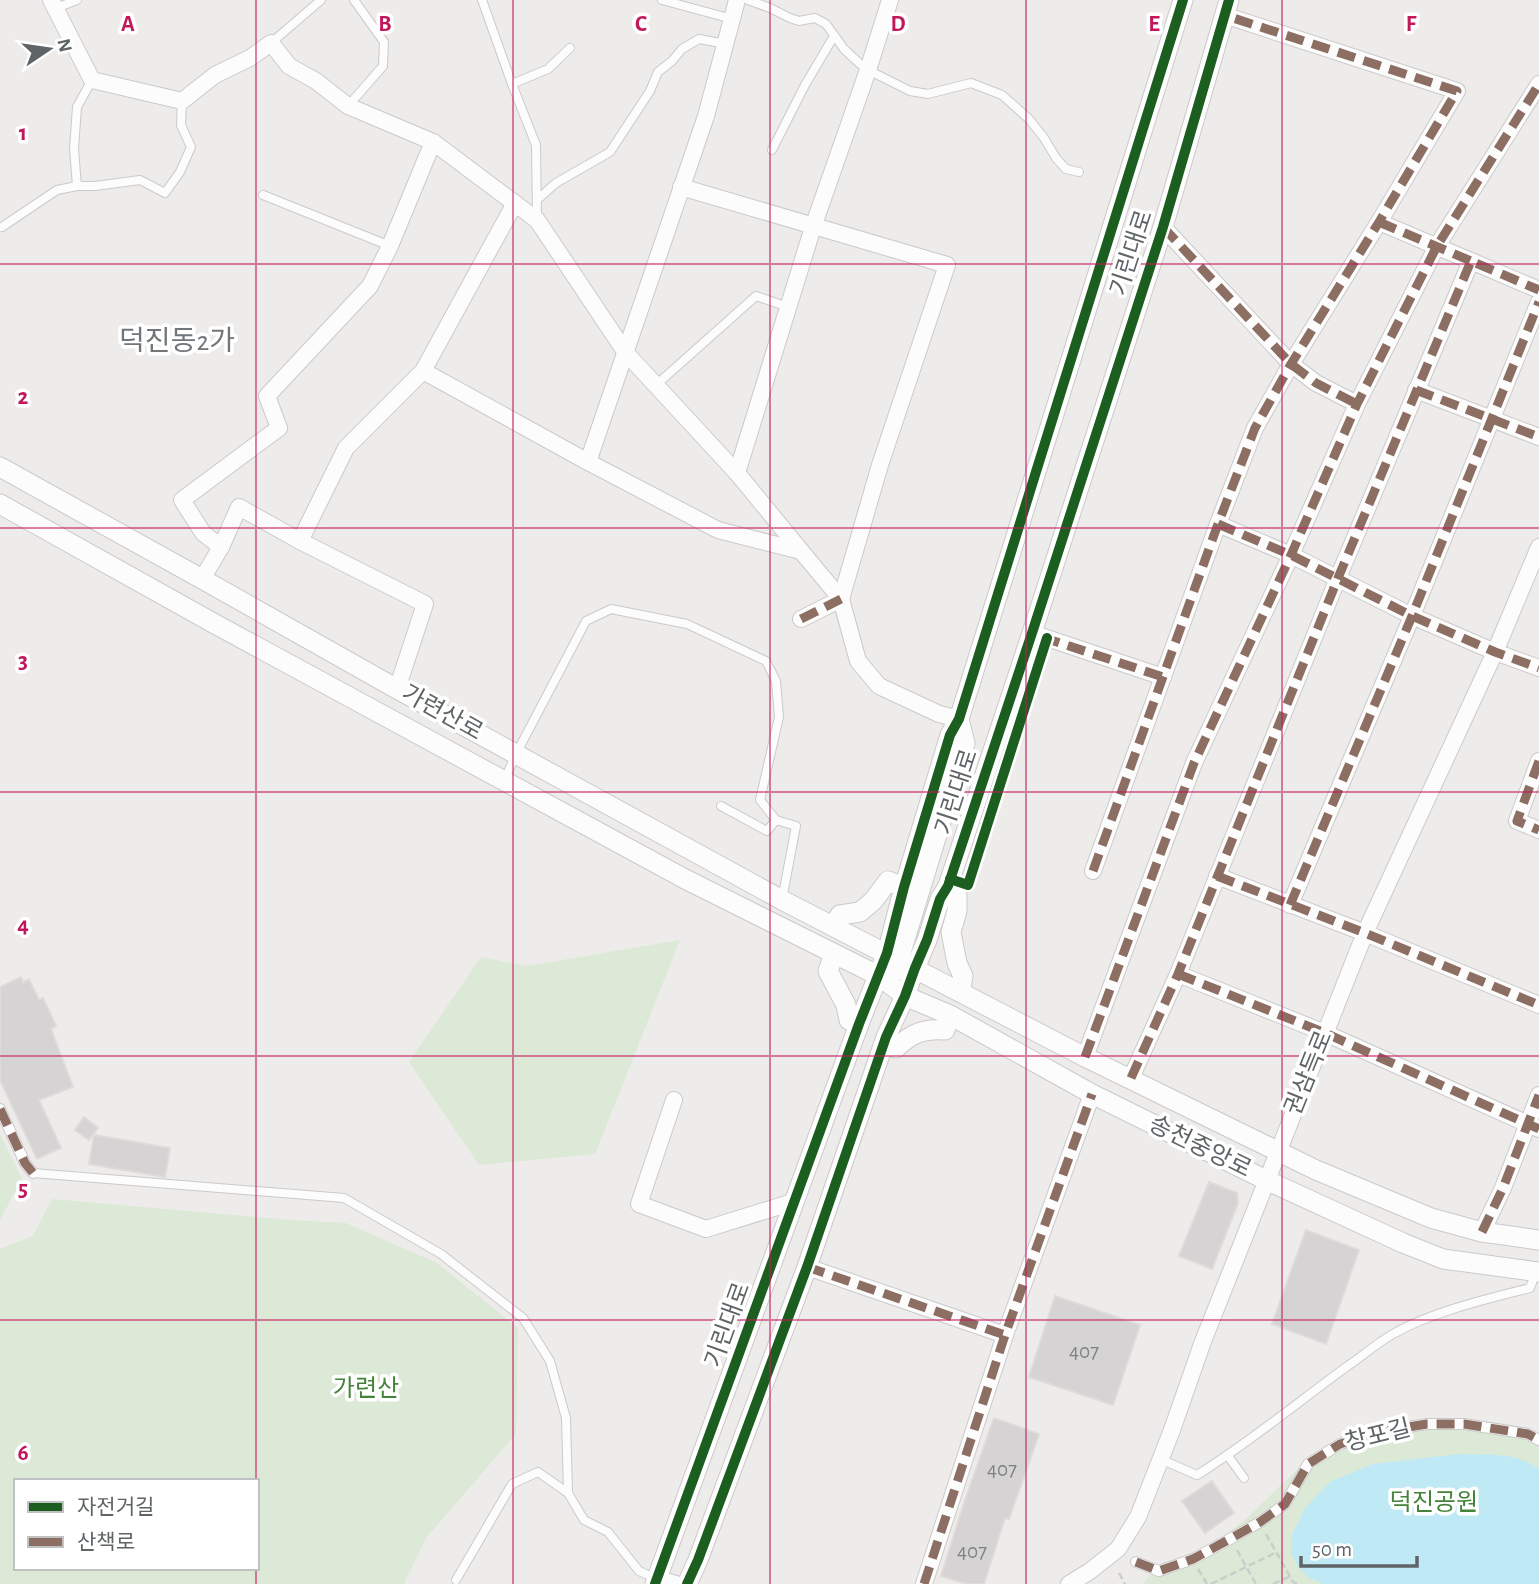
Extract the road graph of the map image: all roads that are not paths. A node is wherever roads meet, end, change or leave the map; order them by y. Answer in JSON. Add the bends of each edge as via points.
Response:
{"nodes":[{"id":1,"x":77,"y":0,"type":"edge"},
{"id":2,"x":354,"y":0,"type":"edge"},
{"id":3,"x":482,"y":0,"type":"edge"},
{"id":4,"x":662,"y":0,"type":"edge"},
{"id":5,"x":737,"y":0,"type":"edge"},
{"id":6,"x":748,"y":0,"type":"edge"},
{"id":7,"x":890,"y":0,"type":"edge"},
{"id":8,"x":1183,"y":0,"type":"edge"},
{"id":9,"x":315,"y":2,"type":"edge"},
{"id":10,"x":53,"y":4,"type":"edge"},
{"id":11,"x":1227,"y":8,"type":"edge"},
{"id":12,"x":732,"y":19,"type":"junction"},
{"id":13,"x":834,"y":36,"type":"junction"},
{"id":14,"x":271,"y":43,"type":"junction"},
{"id":15,"x":726,"y":44,"type":"junction"},
{"id":16,"x":570,"y":48,"type":"dead end"},
{"id":17,"x":868,"y":70,"type":"junction"},
{"id":18,"x":92,"y":80,"type":"junction"},
{"id":19,"x":512,"y":84,"type":"junction"},
{"id":20,"x":1539,"y":84,"type":"edge"},
{"id":21,"x":182,"y":101,"type":"junction"},
{"id":22,"x":348,"y":106,"type":"junction"},
{"id":23,"x":433,"y":142,"type":"junction"},
{"id":24,"x":772,"y":150,"type":"dead end"},
{"id":25,"x":1079,"y":172,"type":"dead end"},
{"id":26,"x":77,"y":186,"type":"junction"},
{"id":27,"x":681,"y":187,"type":"junction"},
{"id":28,"x":263,"y":195,"type":"dead end"},
{"id":29,"x":538,"y":199,"type":"junction"},
{"id":30,"x":515,"y":203,"type":"junction"},
{"id":31,"x":537,"y":220,"type":"junction"},
{"id":32,"x":1379,"y":222,"type":"junction"},
{"id":33,"x":2,"y":227,"type":"edge"},
{"id":34,"x":813,"y":227,"type":"junction"},
{"id":35,"x":1163,"y":227,"type":"junction"},
{"id":36,"x":390,"y":246,"type":"junction"},
{"id":37,"x":1437,"y":246,"type":"junction"},
{"id":38,"x":1471,"y":261,"type":"junction"},
{"id":39,"x":1539,"y":290,"type":"edge"},
{"id":40,"x":1539,"y":302,"type":"edge"},
{"id":41,"x":788,"y":307,"type":"junction"},
{"id":42,"x":626,"y":353,"type":"junction"},
{"id":43,"x":1291,"y":364,"type":"junction"},
{"id":44,"x":423,"y":371,"type":"junction"},
{"id":45,"x":656,"y":385,"type":"junction"},
{"id":46,"x":1416,"y":390,"type":"junction"},
{"id":47,"x":1357,"y":404,"type":"junction"},
{"id":48,"x":1492,"y":418,"type":"junction"},
{"id":49,"x":1539,"y":437,"type":"edge"},
{"id":50,"x":588,"y":462,"type":"junction"},
{"id":51,"x":0,"y":467,"type":"edge"},
{"id":52,"x":737,"y":473,"type":"junction"},
{"id":53,"x":0,"y":504,"type":"edge"},
{"id":54,"x":1218,"y":524,"type":"junction"},
{"id":55,"x":300,"y":541,"type":"junction"},
{"id":56,"x":221,"y":547,"type":"junction"},
{"id":57,"x":1539,"y":547,"type":"edge"},
{"id":58,"x":801,"y":551,"type":"junction"},
{"id":59,"x":1291,"y":555,"type":"junction"},
{"id":60,"x":1338,"y":578,"type":"junction"},
{"id":61,"x":202,"y":579,"type":"junction"},
{"id":62,"x":841,"y":599,"type":"junction"},
{"id":63,"x":1412,"y":616,"type":"junction"},
{"id":64,"x":801,"y":619,"type":"dead end"},
{"id":65,"x":1032,"y":633,"type":"junction"},
{"id":66,"x":1494,"y":652,"type":"junction"},
{"id":67,"x":1539,"y":668,"type":"edge"},
{"id":68,"x":1163,"y":677,"type":"junction"},
{"id":69,"x":397,"y":689,"type":"junction"},
{"id":70,"x":959,"y":719,"type":"junction"},
{"id":71,"x":516,"y":754,"type":"junction"},
{"id":72,"x":1539,"y":761,"type":"edge"},
{"id":73,"x":504,"y":781,"type":"junction"},
{"id":74,"x":721,"y":806,"type":"dead end"},
{"id":75,"x":776,"y":820,"type":"junction"},
{"id":76,"x":1539,"y":830,"type":"edge"},
{"id":77,"x":1093,"y":871,"type":"dead end"},
{"id":78,"x":1217,"y":876,"type":"junction"},
{"id":79,"x":948,"y":886,"type":"junction"},
{"id":80,"x":904,"y":887,"type":"junction"},
{"id":81,"x":782,"y":900,"type":"junction"},
{"id":82,"x":1290,"y":905,"type":"junction"},
{"id":83,"x":833,"y":926,"type":"junction"},
{"id":84,"x":1366,"y":933,"type":"junction"},
{"id":85,"x":834,"y":954,"type":"junction"},
{"id":86,"x":903,"y":972,"type":"junction"},
{"id":87,"x":1178,"y":974,"type":"junction"},
{"id":88,"x":879,"y":976,"type":"junction"},
{"id":89,"x":960,"y":992,"type":"junction"},
{"id":90,"x":1539,"y":1005,"type":"edge"},
{"id":91,"x":950,"y":1015,"type":"junction"},
{"id":92,"x":859,"y":1024,"type":"junction"},
{"id":93,"x":1325,"y":1033,"type":"junction"},
{"id":94,"x":884,"y":1045,"type":"junction"},
{"id":95,"x":1063,"y":1046,"type":"junction"},
{"id":96,"x":1085,"y":1057,"type":"junction"},
{"id":97,"x":1131,"y":1078,"type":"junction"},
{"id":98,"x":1092,"y":1094,"type":"junction"},
{"id":99,"x":1539,"y":1096,"type":"edge"},
{"id":100,"x":674,"y":1100,"type":"dead end"},
{"id":101,"x":0,"y":1110,"type":"edge"},
{"id":102,"x":1533,"y":1126,"type":"edge"},
{"id":103,"x":1278,"y":1151,"type":"junction"},
{"id":104,"x":33,"y":1173,"type":"joint"},
{"id":105,"x":1268,"y":1181,"type":"junction"},
{"id":106,"x":796,"y":1201,"type":"junction"},
{"id":107,"x":1482,"y":1232,"type":"junction"},
{"id":108,"x":1539,"y":1240,"type":"edge"},
{"id":109,"x":807,"y":1267,"type":"junction"},
{"id":110,"x":1537,"y":1272,"type":"edge"},
{"id":111,"x":1005,"y":1335,"type":"junction"},
{"id":112,"x":1539,"y":1440,"type":"edge"},
{"id":113,"x":1228,"y":1456,"type":"junction"},
{"id":114,"x":1160,"y":1459,"type":"junction"},
{"id":115,"x":1244,"y":1478,"type":"dead end"},
{"id":116,"x":568,"y":1493,"type":"junction"},
{"id":117,"x":1136,"y":1562,"type":"dead end"},
{"id":118,"x":456,"y":1580,"type":"dead end"},
{"id":119,"x":662,"y":1582,"type":"edge"},
{"id":120,"x":687,"y":1584,"type":"edge"},
{"id":121,"x":924,"y":1584,"type":"edge"},
{"id":122,"x":1069,"y":1584,"type":"edge"}],
"edges":[{"from":1,"to":10,"type":"lane"},
{"from":2,"to":22,"type":"lane","via":[[384,42],[384,54],[383,66]]},
{"from":3,"to":19,"type":"lane"},
{"from":4,"to":12,"type":"lane"},
{"from":5,"to":12,"type":"street"},
{"from":6,"to":13,"type":"lane","via":[[799,21],[815,18]]},
{"from":7,"to":17,"type":"street"},
{"from":8,"to":70,"type":"street","name":"기린대로"},
{"from":9,"to":14,"type":"lane"},
{"from":10,"to":18,"type":"street"},
{"from":11,"to":32,"type":"street","via":[[1457,91]]},
{"from":11,"to":35,"type":"street","name":"기린대로"},
{"from":12,"to":15,"type":"street"},
{"from":13,"to":17,"type":"lane"},
{"from":13,"to":24,"type":"lane"},
{"from":14,"to":21,"type":"street","via":[[215,75]]},
{"from":14,"to":22,"type":"street","via":[[289,66]]},
{"from":15,"to":27,"type":"street"},
{"from":15,"to":29,"type":"lane","via":[[699,40],[682,49],[658,72],[610,152]]},
{"from":16,"to":19,"type":"lane","via":[[548,69]]},
{"from":17,"to":25,"type":"lane","via":[[910,91],[928,94],[971,83],[1002,95],[1029,119],[1066,169]]},
{"from":17,"to":34,"type":"street"},
{"from":18,"to":21,"type":"street"},
{"from":18,"to":26,"type":"lane","via":[[77,107]]},
{"from":19,"to":29,"type":"lane","via":[[536,145]]},
{"from":20,"to":37,"type":"street"},
{"from":21,"to":26,"type":"lane","via":[[181,125],[191,147],[165,193],[141,180]]},
{"from":22,"to":23,"type":"street"},
{"from":23,"to":30,"type":"street"},
{"from":23,"to":36,"type":"street"},
{"from":26,"to":33,"type":"lane","via":[[57,190]]},
{"from":27,"to":34,"type":"street"},
{"from":27,"to":42,"type":"street"},
{"from":28,"to":36,"type":"lane"},
{"from":29,"to":31,"type":"lane"},
{"from":30,"to":31,"type":"street"},
{"from":30,"to":44,"type":"street"},
{"from":31,"to":42,"type":"street"},
{"from":32,"to":37,"type":"street"},
{"from":32,"to":43,"type":"street"},
{"from":34,"to":41,"type":"street"},
{"from":34,"to":62,"type":"street","via":[[947,265]]},
{"from":35,"to":43,"type":"street"},
{"from":35,"to":65,"type":"street","name":"기린대로"},
{"from":36,"to":56,"type":"street","via":[[370,286],[267,396],[279,428],[182,500],[204,533]]},
{"from":37,"to":38,"type":"street"},
{"from":37,"to":47,"type":"street"},
{"from":38,"to":39,"type":"street"},
{"from":38,"to":46,"type":"street"},
{"from":40,"to":48,"type":"street"},
{"from":41,"to":45,"type":"lane","via":[[756,296]]},
{"from":41,"to":52,"type":"street"},
{"from":42,"to":45,"type":"street"},
{"from":42,"to":50,"type":"street"},
{"from":43,"to":47,"type":"street"},
{"from":43,"to":54,"type":"street","via":[[1255,428]]},
{"from":44,"to":50,"type":"street"},
{"from":44,"to":55,"type":"street","via":[[346,448]]},
{"from":45,"to":52,"type":"street"},
{"from":46,"to":48,"type":"street"},
{"from":46,"to":60,"type":"street"},
{"from":47,"to":59,"type":"street"},
{"from":48,"to":49,"type":"street"},
{"from":48,"to":63,"type":"street"},
{"from":50,"to":58,"type":"street","via":[[718,530]]},
{"from":51,"to":61,"type":"street","name":"가련산로"},
{"from":52,"to":58,"type":"street"},
{"from":53,"to":73,"type":"street","name":"가련산로"},
{"from":54,"to":59,"type":"street"},
{"from":54,"to":68,"type":"street"},
{"from":55,"to":56,"type":"street","via":[[239,507]]},
{"from":55,"to":69,"type":"street","via":[[425,604]]},
{"from":56,"to":61,"type":"street"},
{"from":57,"to":66,"type":"street","name":"권삼득로"},
{"from":58,"to":62,"type":"street"},
{"from":59,"to":60,"type":"street"},
{"from":59,"to":96,"type":"street","via":[[1194,763]]},
{"from":60,"to":63,"type":"street"},
{"from":60,"to":78,"type":"street"},
{"from":61,"to":69,"type":"street","name":"가련산로"},
{"from":62,"to":64,"type":"street"},
{"from":62,"to":70,"type":"street","via":[[858,661],[879,686]]},
{"from":63,"to":66,"type":"street"},
{"from":63,"to":82,"type":"street"},
{"from":65,"to":68,"type":"street"},
{"from":65,"to":79,"type":"street","name":"기린대로"},
{"from":66,"to":67,"type":"street"},
{"from":66,"to":84,"type":"street","name":"권삼득로"},
{"from":68,"to":77,"type":"street"},
{"from":69,"to":71,"type":"street","name":"가련산로"},
{"from":70,"to":80,"type":"street","name":"기린대로"},
{"from":70,"to":86,"type":"street","via":[[965,743]]},
{"from":71,"to":73,"type":"lane"},
{"from":71,"to":75,"type":"lane","via":[[586,621],[611,609],[687,624],[766,661],[776,681],[779,716],[760,800]]},
{"from":71,"to":81,"type":"street","name":"가련산로"},
{"from":72,"to":76,"type":"street","via":[[1517,821]]},
{"from":73,"to":85,"type":"street","name":"가련산로"},
{"from":74,"to":75,"type":"lane","via":[[766,831]]},
{"from":75,"to":81,"type":"lane","via":[[796,826]]},
{"from":78,"to":82,"type":"street"},
{"from":78,"to":87,"type":"street"},
{"from":79,"to":86,"type":"street","name":"기린대로","via":[[927,940]]},
{"from":79,"to":89,"type":"street","via":[[957,895],[951,932],[963,976]]},
{"from":80,"to":83,"type":"street","via":[[888,881],[860,912],[840,915]]},
{"from":80,"to":86,"type":"street","name":"기린대로"},
{"from":81,"to":83,"type":"street","name":"가련산로"},
{"from":82,"to":84,"type":"street"},
{"from":83,"to":86,"type":"street","name":"가련산로"},
{"from":84,"to":90,"type":"street"},
{"from":84,"to":93,"type":"street","name":"권삼득로"},
{"from":85,"to":88,"type":"street","name":"가련산로"},
{"from":85,"to":92,"type":"street","via":[[828,971],[849,1020]]},
{"from":86,"to":88,"type":"street","name":"송천중앙로"},
{"from":86,"to":88,"type":"street","name":"기린대로"},
{"from":86,"to":89,"type":"street","name":"송천중앙로"},
{"from":86,"to":91,"type":"street","name":"송천중앙로"},
{"from":86,"to":94,"type":"street","name":"기린대로"},
{"from":86,"to":95,"type":"street","via":[[1050,1048]]},
{"from":87,"to":93,"type":"street"},
{"from":87,"to":97,"type":"street"},
{"from":88,"to":92,"type":"street","name":"기린대로"},
{"from":89,"to":95,"type":"street","name":"송천중앙로"},
{"from":91,"to":94,"type":"street","via":[[945,1030],[923,1031],[896,1048]]},
{"from":91,"to":98,"type":"street","name":"송천중앙로"},
{"from":92,"to":106,"type":"street","name":"기린대로"},
{"from":93,"to":102,"type":"street"},
{"from":93,"to":103,"type":"street","name":"권삼득로"},
{"from":94,"to":109,"type":"street","name":"기린대로"},
{"from":95,"to":96,"type":"street","name":"송천중앙로"},
{"from":96,"to":97,"type":"street","name":"송천중앙로"},
{"from":97,"to":103,"type":"street","name":"송천중앙로"},
{"from":98,"to":105,"type":"street","name":"송천중앙로"},
{"from":98,"to":111,"type":"street"},
{"from":99,"to":102,"type":"street"},
{"from":100,"to":106,"type":"street","via":[[639,1204],[706,1229]]},
{"from":101,"to":104,"type":"street"},
{"from":102,"to":107,"type":"street"},
{"from":103,"to":105,"type":"street","name":"권삼득로"},
{"from":103,"to":107,"type":"street","name":"송천중앙로","via":[[1431,1218]]},
{"from":104,"to":116,"type":"lane","via":[[344,1198],[441,1254],[523,1318],[550,1362],[566,1418]]},
{"from":105,"to":110,"type":"street","name":"송천중앙로","via":[[1443,1259]]},
{"from":105,"to":114,"type":"street","name":"권삼득로"},
{"from":106,"to":119,"type":"street","name":"기린대로"},
{"from":107,"to":108,"type":"street","name":"송천중앙로"},
{"from":109,"to":111,"type":"street"},
{"from":109,"to":120,"type":"street","name":"기린대로"},
{"from":110,"to":113,"type":"lane","via":[[1530,1288],[1426,1319],[1393,1334]]},
{"from":111,"to":121,"type":"street"},
{"from":112,"to":117,"type":"street","name":"창포길","via":[[1528,1434],[1464,1424],[1427,1424],[1340,1444],[1308,1464],[1285,1504],[1260,1522],[1193,1559],[1159,1571]]},
{"from":113,"to":114,"type":"lane","via":[[1197,1475]]},
{"from":113,"to":115,"type":"lane"},
{"from":114,"to":122,"type":"street","name":"권삼득로","via":[[1138,1517],[1118,1549]]},
{"from":116,"to":118,"type":"lane","via":[[538,1472],[512,1484]]},
{"from":116,"to":119,"type":"lane","via":[[584,1520],[608,1532],[639,1571]]}]}
